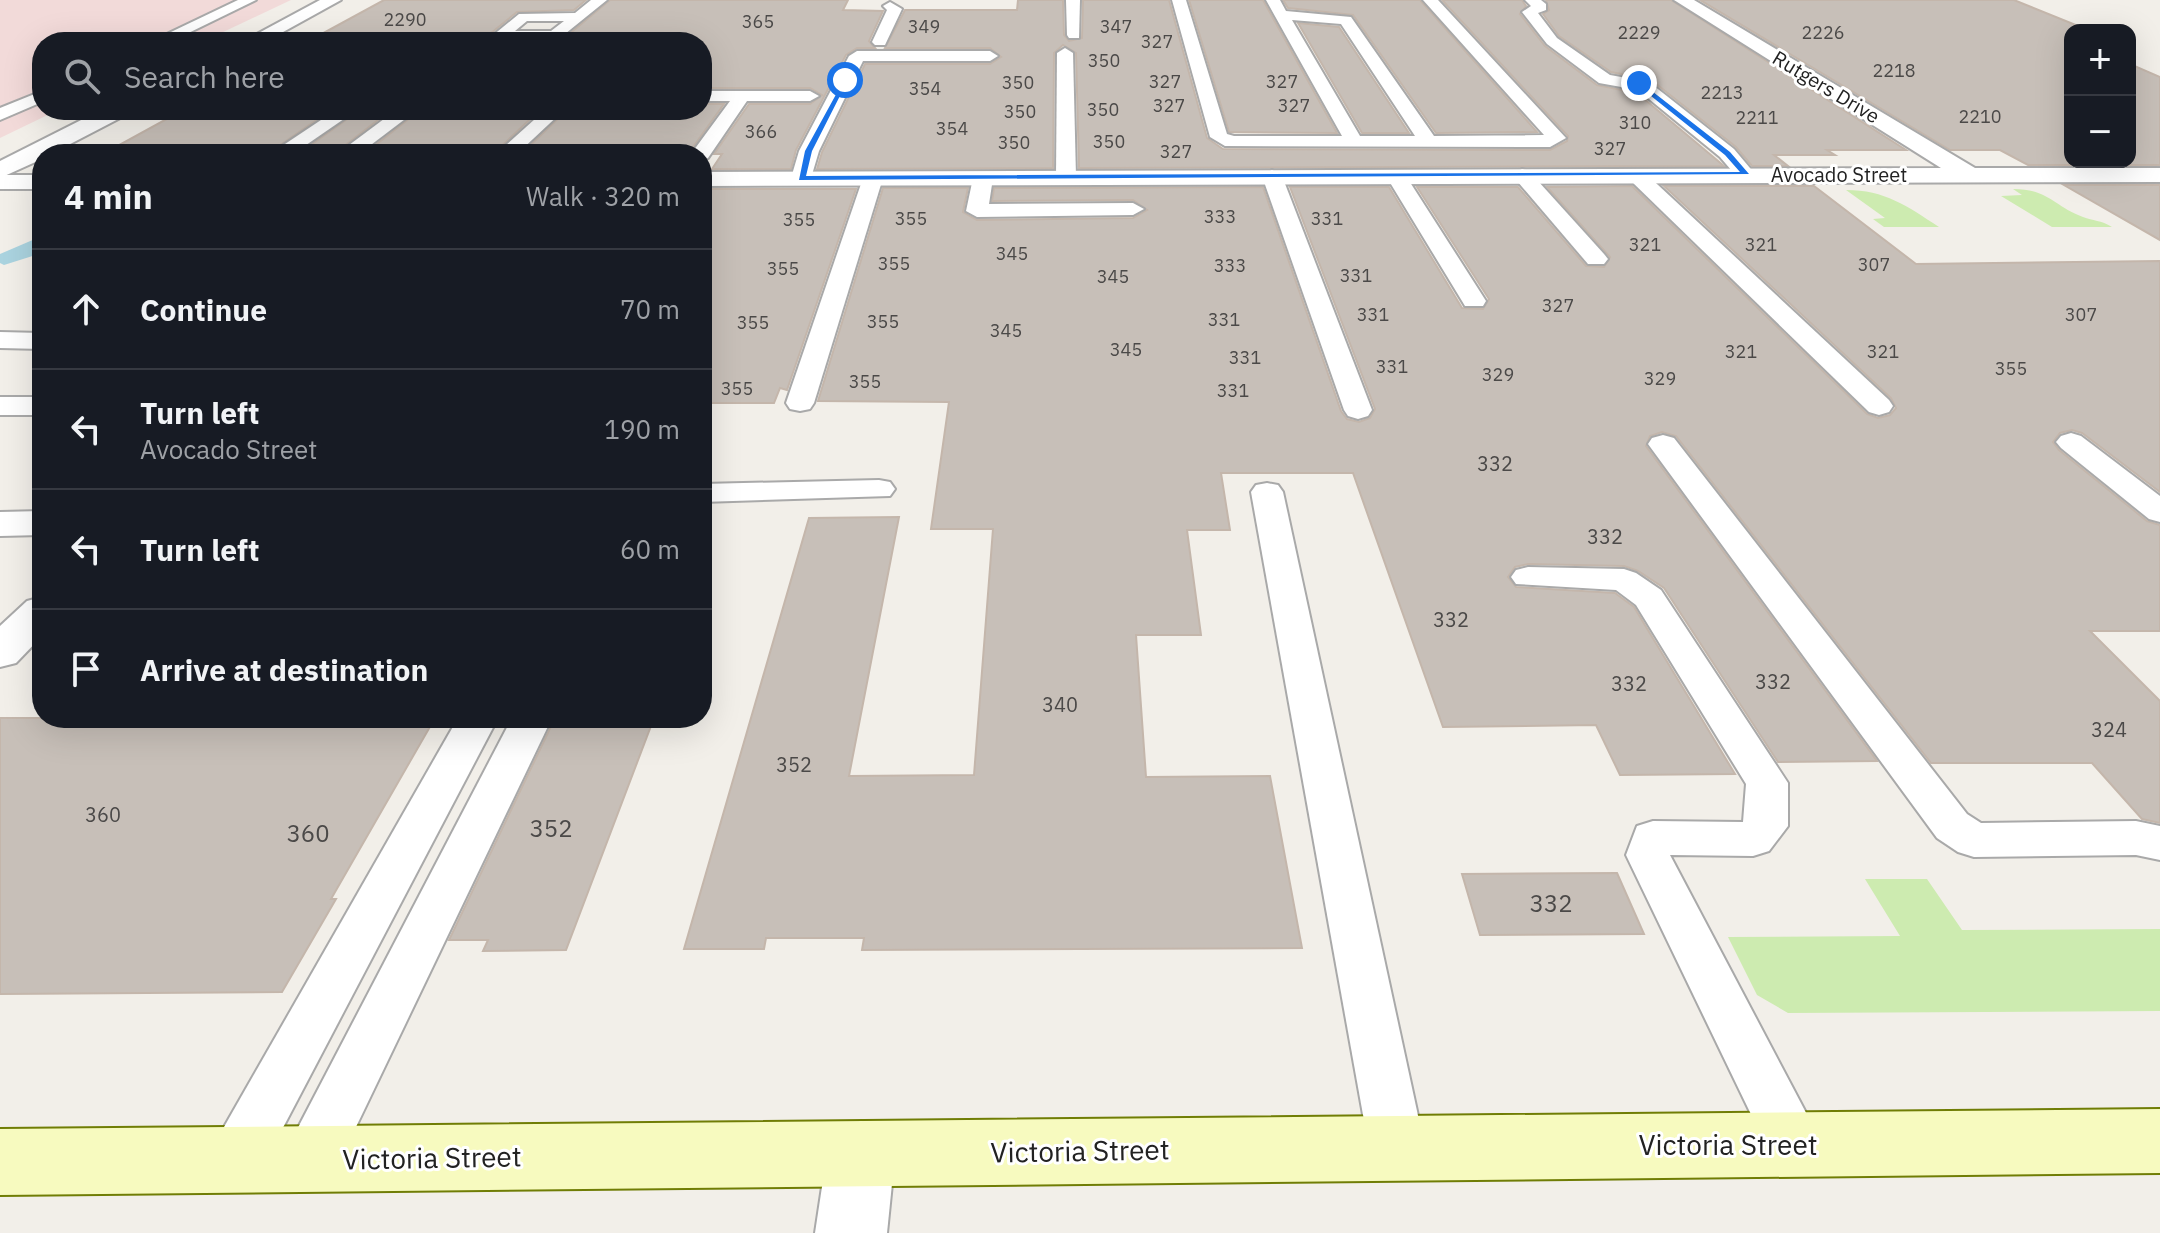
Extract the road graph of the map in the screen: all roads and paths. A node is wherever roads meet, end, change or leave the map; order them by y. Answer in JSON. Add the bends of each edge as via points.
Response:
{"nodes":[{"id":1,"x":249,"y":0,"type":"edge"},
{"id":2,"x":333,"y":0,"type":"edge"},
{"id":3,"x":534,"y":0,"type":"edge"},
{"id":4,"x":600,"y":0,"type":"edge"},
{"id":5,"x":1073,"y":0,"type":"edge"},
{"id":6,"x":1179,"y":0,"type":"edge"},
{"id":7,"x":1273,"y":0,"type":"edge"},
{"id":8,"x":1430,"y":0,"type":"edge"},
{"id":9,"x":1532,"y":0,"type":"edge"},
{"id":10,"x":1682,"y":0,"type":"edge"},
{"id":11,"x":890,"y":6,"type":"dead end"},
{"id":12,"x":519,"y":11,"type":"dead end"},
{"id":13,"x":1282,"y":15,"type":"junction"},
{"id":14,"x":578,"y":17,"type":"dead end"},
{"id":15,"x":180,"y":32,"type":"edge"},
{"id":16,"x":271,"y":32,"type":"edge"},
{"id":17,"x":1074,"y":35,"type":"dead end"},
{"id":18,"x":880,"y":42,"type":"dead end"},
{"id":19,"x":1065,"y":53,"type":"dead end"},
{"id":20,"x":990,"y":56,"type":"dead end"},
{"id":21,"x":712,"y":96,"type":"edge"},
{"id":22,"x":742,"y":96,"type":"junction"},
{"id":23,"x":810,"y":96,"type":"dead end"},
{"id":24,"x":32,"y":101,"type":"edge"},
{"id":25,"x":0,"y":115,"type":"edge"},
{"id":26,"x":99,"y":120,"type":"edge"},
{"id":27,"x":333,"y":120,"type":"edge"},
{"id":28,"x":394,"y":120,"type":"edge"},
{"id":29,"x":544,"y":120,"type":"edge"},
{"id":30,"x":567,"y":120,"type":"edge"},
{"id":31,"x":1354,"y":141,"type":"junction"},
{"id":32,"x":1428,"y":141,"type":"junction"},
{"id":33,"x":52,"y":144,"type":"edge"},
{"id":34,"x":295,"y":144,"type":"edge"},
{"id":35,"x":361,"y":144,"type":"edge"},
{"id":36,"x":517,"y":144,"type":"edge"},
{"id":37,"x":542,"y":144,"type":"edge"},
{"id":38,"x":708,"y":144,"type":"edge"},
{"id":39,"x":32,"y":154,"type":"edge"},
{"id":40,"x":0,"y":171,"type":"edge"},
{"id":41,"x":1745,"y":174,"type":"junction"},
{"id":42,"x":1522,"y":175,"type":"junction"},
{"id":43,"x":1636,"y":175,"type":"junction"},
{"id":44,"x":1969,"y":175,"type":"junction"},
{"id":45,"x":2160,"y":175,"type":"edge"},
{"id":46,"x":1272,"y":176,"type":"junction"},
{"id":47,"x":1396,"y":176,"type":"junction"},
{"id":48,"x":1066,"y":177,"type":"junction"},
{"id":49,"x":801,"y":178,"type":"junction"},
{"id":50,"x":873,"y":178,"type":"junction"},
{"id":51,"x":983,"y":178,"type":"junction"},
{"id":52,"x":712,"y":179,"type":"edge"},
{"id":53,"x":0,"y":182,"type":"edge"},
{"id":54,"x":32,"y":182,"type":"edge"},
{"id":55,"x":1133,"y":209,"type":"dead end"},
{"id":56,"x":1596,"y":259,"type":"dead end"},
{"id":57,"x":1474,"y":301,"type":"dead end"},
{"id":58,"x":0,"y":340,"type":"edge"},
{"id":59,"x":32,"y":341,"type":"edge"},
{"id":60,"x":800,"y":403,"type":"dead end"},
{"id":61,"x":0,"y":406,"type":"edge"},
{"id":62,"x":32,"y":406,"type":"edge"},
{"id":63,"x":1879,"y":406,"type":"dead end"},
{"id":64,"x":1358,"y":410,"type":"dead end"},
{"id":65,"x":2071,"y":442,"type":"dead end"},
{"id":66,"x":1663,"y":444,"type":"dead end"},
{"id":67,"x":879,"y":489,"type":"dead end"},
{"id":68,"x":1267,"y":492,"type":"dead end"},
{"id":69,"x":712,"y":493,"type":"edge"},
{"id":70,"x":2160,"y":512,"type":"edge"},
{"id":71,"x":32,"y":523,"type":"edge"},
{"id":72,"x":0,"y":524,"type":"edge"},
{"id":73,"x":1528,"y":577,"type":"dead end"},
{"id":74,"x":32,"y":621,"type":"edge"},
{"id":75,"x":0,"y":652,"type":"edge"},
{"id":76,"x":473,"y":728,"type":"edge"},
{"id":77,"x":527,"y":728,"type":"edge"},
{"id":78,"x":2160,"y":843,"type":"edge"},
{"id":79,"x":2160,"y":1141,"type":"edge"},
{"id":80,"x":1794,"y":1145,"type":"junction"},
{"id":81,"x":1397,"y":1148,"type":"junction"},
{"id":82,"x":861,"y":1154,"type":"junction"},
{"id":83,"x":236,"y":1160,"type":"junction"},
{"id":84,"x":311,"y":1160,"type":"junction"},
{"id":85,"x":0,"y":1162,"type":"edge"},
{"id":86,"x":851,"y":1233,"type":"edge"}],
"edges":[{"from":1,"to":15,"type":"lane"},
{"from":2,"to":16,"type":"street"},
{"from":3,"to":12,"type":"lane"},
{"from":4,"to":14,"type":"lane"},
{"from":5,"to":17,"type":"lane"},
{"from":6,"to":31,"type":"lane","via":[[1219,137],[1232,142]]},
{"from":7,"to":13,"type":"lane"},
{"from":8,"to":32,"type":"lane","via":[[1557,138]]},
{"from":9,"to":41,"type":"lane","via":[[1541,7],[1529,12],[1552,41],[1605,79],[1643,86],[1727,153]]},
{"from":10,"to":44,"type":"street","name":"Rutgers Drive"},
{"from":11,"to":18,"type":"lane","via":[[895,9]]},
{"from":13,"to":31,"type":"lane"},
{"from":13,"to":32,"type":"lane","via":[[1346,20]]},
{"from":19,"to":48,"type":"lane"},
{"from":20,"to":49,"type":"lane","via":[[857,56],[853,80],[809,151]]},
{"from":21,"to":22,"type":"lane"},
{"from":22,"to":23,"type":"lane"},
{"from":22,"to":38,"type":"lane"},
{"from":24,"to":25,"type":"lane"},
{"from":26,"to":33,"type":"street"},
{"from":27,"to":34,"type":"lane"},
{"from":28,"to":35,"type":"lane"},
{"from":29,"to":36,"type":"lane"},
{"from":30,"to":37,"type":"lane"},
{"from":31,"to":32,"type":"lane"},
{"from":39,"to":40,"type":"street"},
{"from":41,"to":43,"type":"street","name":"Avocado Street"},
{"from":41,"to":44,"type":"street","name":"Avocado Street"},
{"from":42,"to":43,"type":"street","name":"Avocado Street"},
{"from":42,"to":47,"type":"street","name":"Avocado Street"},
{"from":42,"to":56,"type":"lane"},
{"from":43,"to":63,"type":"lane"},
{"from":44,"to":45,"type":"street","name":"Avocado Street"},
{"from":46,"to":47,"type":"street","name":"Avocado Street"},
{"from":46,"to":48,"type":"street","name":"Avocado Street"},
{"from":46,"to":64,"type":"lane"},
{"from":47,"to":57,"type":"lane"},
{"from":48,"to":51,"type":"street","name":"Avocado Street"},
{"from":49,"to":50,"type":"street","name":"Avocado Street"},
{"from":49,"to":52,"type":"street","name":"Avocado Street"},
{"from":50,"to":51,"type":"street","name":"Avocado Street"},
{"from":50,"to":60,"type":"lane"},
{"from":51,"to":55,"type":"lane","via":[[977,211]]},
{"from":53,"to":54,"type":"street"},
{"from":58,"to":59,"type":"lane"},
{"from":61,"to":62,"type":"lane"},
{"from":65,"to":70,"type":"lane"},
{"from":66,"to":78,"type":"lane","via":[[1952,826],[1974,840],[2136,838]]},
{"from":67,"to":69,"type":"lane"},
{"from":68,"to":81,"type":"lane"},
{"from":71,"to":72,"type":"street"},
{"from":73,"to":80,"type":"lane","via":[[1624,580],[1649,598],[1767,783],[1766,826],[1753,839],[1653,838],[1648,855]]},
{"from":74,"to":75,"type":"street"},
{"from":76,"to":83,"type":"lane"},
{"from":77,"to":84,"type":"lane"},
{"from":79,"to":80,"type":"main road","name":"Victoria Street"},
{"from":80,"to":81,"type":"main road","name":"Victoria Street"},
{"from":81,"to":82,"type":"main road","name":"Victoria Street"},
{"from":82,"to":84,"type":"main road","name":"Victoria Street"},
{"from":82,"to":86,"type":"street"},
{"from":83,"to":84,"type":"main road","name":"Victoria Street"},
{"from":83,"to":85,"type":"main road","name":"Victoria Street"}]}
